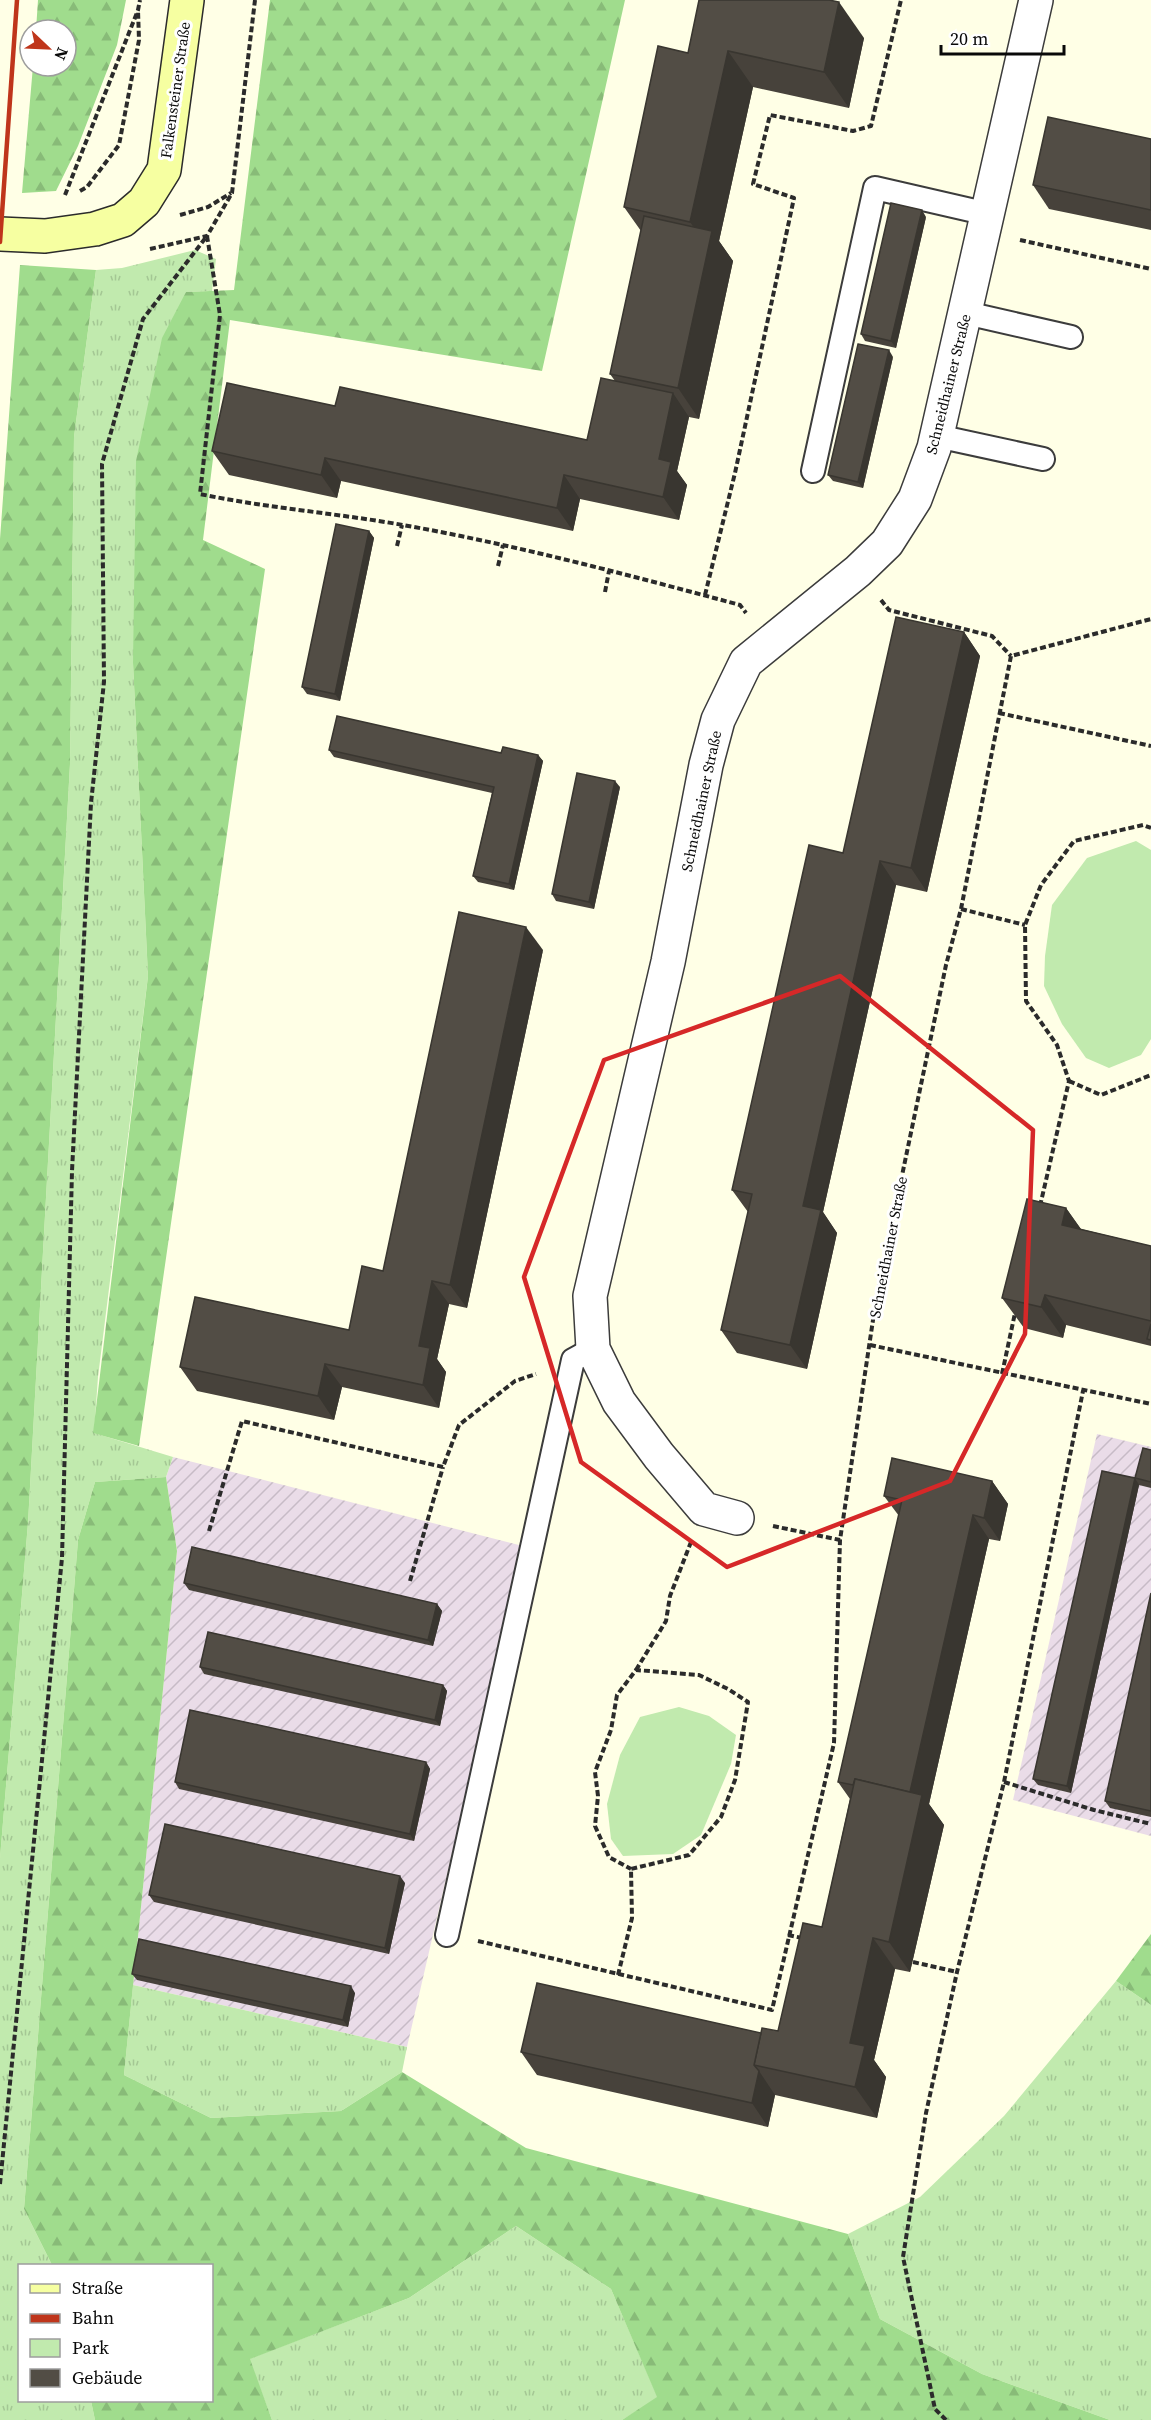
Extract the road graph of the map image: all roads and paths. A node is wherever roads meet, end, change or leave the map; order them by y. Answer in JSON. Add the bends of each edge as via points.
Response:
{"nodes":[{"id":1,"x":140,"y":0,"type":"edge"},
{"id":2,"x":187,"y":0,"type":"edge"},
{"id":3,"x":255,"y":0,"type":"edge"},
{"id":4,"x":902,"y":0,"type":"edge"},
{"id":5,"x":1036,"y":0,"type":"edge"},
{"id":6,"x":138,"y":10,"type":"junction"},
{"id":7,"x":79,"y":192,"type":"dead end"},
{"id":8,"x":232,"y":193,"type":"dead end"},
{"id":9,"x":70,"y":197,"type":"dead end"},
{"id":10,"x":986,"y":223,"type":"junction"},
{"id":11,"x":0,"y":234,"type":"edge"},
{"id":12,"x":1151,"y":269,"type":"edge"},
{"id":13,"x":966,"y":313,"type":"junction"},
{"id":14,"x":1071,"y":337,"type":"dead end"},
{"id":15,"x":937,"y":436,"type":"junction"},
{"id":16,"x":1043,"y":459,"type":"dead end"},
{"id":17,"x":813,"y":471,"type":"dead end"},
{"id":18,"x":402,"y":525,"type":"junction"},
{"id":19,"x":503,"y":545,"type":"junction"},
{"id":20,"x":397,"y":546,"type":"dead end"},
{"id":21,"x":498,"y":566,"type":"dead end"},
{"id":22,"x":609,"y":571,"type":"junction"},
{"id":23,"x":858,"y":571,"type":"junction"},
{"id":24,"x":605,"y":592,"type":"dead end"},
{"id":25,"x":705,"y":595,"type":"junction"},
{"id":26,"x":1151,"y":619,"type":"edge"},
{"id":27,"x":766,"y":644,"type":"junction"},
{"id":28,"x":1011,"y":656,"type":"junction"},
{"id":29,"x":999,"y":713,"type":"junction"},
{"id":30,"x":1151,"y":746,"type":"edge"},
{"id":31,"x":1151,"y":828,"type":"edge"},
{"id":32,"x":961,"y":909,"type":"junction"},
{"id":33,"x":1025,"y":926,"type":"junction"},
{"id":34,"x":1151,"y":1075,"type":"edge"},
{"id":35,"x":1069,"y":1081,"type":"junction"},
{"id":36,"x":1038,"y":1216,"type":"edge"},
{"id":37,"x":1017,"y":1306,"type":"edge"},
{"id":38,"x":870,"y":1345,"type":"junction"},
{"id":39,"x":583,"y":1355,"type":"junction"},
{"id":40,"x":1002,"y":1374,"type":"junction"},
{"id":41,"x":1083,"y":1391,"type":"junction"},
{"id":42,"x":1151,"y":1404,"type":"edge"},
{"id":43,"x":443,"y":1467,"type":"junction"},
{"id":44,"x":704,"y":1509,"type":"junction"},
{"id":45,"x":737,"y":1518,"type":"joint"},
{"id":46,"x":209,"y":1531,"type":"dead end"},
{"id":47,"x":840,"y":1540,"type":"junction"},
{"id":48,"x":410,"y":1581,"type":"dead end"},
{"id":49,"x":636,"y":1670,"type":"junction"},
{"id":50,"x":1004,"y":1782,"type":"junction"},
{"id":51,"x":1151,"y":1824,"type":"edge"},
{"id":52,"x":630,"y":1869,"type":"junction"},
{"id":53,"x":447,"y":1935,"type":"joint"},
{"id":54,"x":788,"y":1935,"type":"junction"},
{"id":55,"x":811,"y":1940,"type":"edge"},
{"id":56,"x":913,"y":1962,"type":"dead end"},
{"id":57,"x":957,"y":1972,"type":"junction"},
{"id":58,"x":618,"y":1975,"type":"junction"},
{"id":59,"x":0,"y":2184,"type":"edge"},
{"id":60,"x":946,"y":2420,"type":"edge"}],
"edges":[{"from":1,"to":6,"type":"path"},
{"from":2,"to":11,"type":"main road","name":"Falkensteiner Straße","via":[[164,170],[144,202],[123,220],[95,230],[45,236]]},
{"from":3,"to":8,"type":"path"},
{"from":4,"to":25,"type":"path","via":[[871,126],[853,131],[770,116],[753,184],[794,198]]},
{"from":5,"to":10,"type":"street","name":"Schneidhainer Straße"},
{"from":6,"to":7,"type":"path","via":[[140,40],[119,145],[87,188]]},
{"from":6,"to":9,"type":"path","via":[[62,201]]},
{"from":10,"to":12,"type":"path"},
{"from":10,"to":13,"type":"street","name":"Schneidhainer Straße"},
{"from":10,"to":17,"type":"lane","via":[[875,188]]},
{"from":13,"to":14,"type":"lane"},
{"from":13,"to":15,"type":"street","name":"Schneidhainer Straße"},
{"from":15,"to":16,"type":"lane"},
{"from":15,"to":23,"type":"street","name":"Schneidhainer Straße","via":[[915,499],[888,543]]},
{"from":18,"to":19,"type":"path"},
{"from":18,"to":20,"type":"path"},
{"from":18,"to":59,"type":"path","via":[[200,494],[220,315],[207,236],[143,319],[102,464],[104,682],[91,803],[72,1171],[62,1558]]},
{"from":19,"to":21,"type":"path"},
{"from":19,"to":22,"type":"path"},
{"from":22,"to":24,"type":"path"},
{"from":22,"to":25,"type":"path"},
{"from":23,"to":27,"type":"street","name":"Schneidhainer Straße"},
{"from":23,"to":28,"type":"path","via":[[889,610],[992,636]]},
{"from":25,"to":27,"type":"path","via":[[740,604]]},
{"from":26,"to":28,"type":"path"},
{"from":27,"to":39,"type":"street","name":"Schneidhainer Straße","via":[[746,662],[732,687],[706,765],[668,962],[590,1296]]},
{"from":28,"to":29,"type":"path","name":"Schneidhainer Straße"},
{"from":29,"to":30,"type":"path"},
{"from":29,"to":32,"type":"path","name":"Schneidhainer Straße"},
{"from":31,"to":33,"type":"path","via":[[1143,825],[1074,842],[1041,885]]},
{"from":32,"to":33,"type":"path"},
{"from":32,"to":38,"type":"path","name":"Schneidhainer Straße","via":[[878,1288]]},
{"from":33,"to":35,"type":"path","via":[[1026,1001],[1057,1046]]},
{"from":34,"to":35,"type":"path","via":[[1101,1095]]},
{"from":35,"to":36,"type":"path"},
{"from":37,"to":40,"type":"path"},
{"from":38,"to":40,"type":"path"},
{"from":38,"to":47,"type":"path","name":"Schneidhainer Straße"},
{"from":39,"to":43,"type":"path","via":[[515,1381],[459,1425]]},
{"from":39,"to":44,"type":"street","name":"Schneidhainer Straße"},
{"from":39,"to":53,"type":"lane"},
{"from":40,"to":41,"type":"path"},
{"from":41,"to":42,"type":"path"},
{"from":41,"to":50,"type":"path"},
{"from":43,"to":46,"type":"path","via":[[242,1421]]},
{"from":43,"to":48,"type":"path"},
{"from":44,"to":45,"type":"street"},
{"from":44,"to":49,"type":"path","via":[[670,1596],[666,1621]]},
{"from":45,"to":47,"type":"path"},
{"from":47,"to":54,"type":"path","name":"Schneidhainer Straße","via":[[834,1743]]},
{"from":49,"to":52,"type":"path","via":[[617,1695],[611,1730],[594,1772],[598,1796],[595,1826],[609,1857]]},
{"from":49,"to":52,"type":"path","via":[[699,1675],[748,1702],[735,1780],[721,1817],[689,1856]]},
{"from":50,"to":51,"type":"path"},
{"from":50,"to":57,"type":"path"},
{"from":52,"to":58,"type":"path","via":[[632,1918]]},
{"from":53,"to":58,"type":"path"},
{"from":54,"to":55,"type":"path"},
{"from":54,"to":58,"type":"path","name":"Schneidhainer Straße","via":[[772,2010]]},
{"from":56,"to":57,"type":"path"},
{"from":57,"to":60,"type":"path","via":[[926,2113],[903,2257],[935,2409]]}]}
